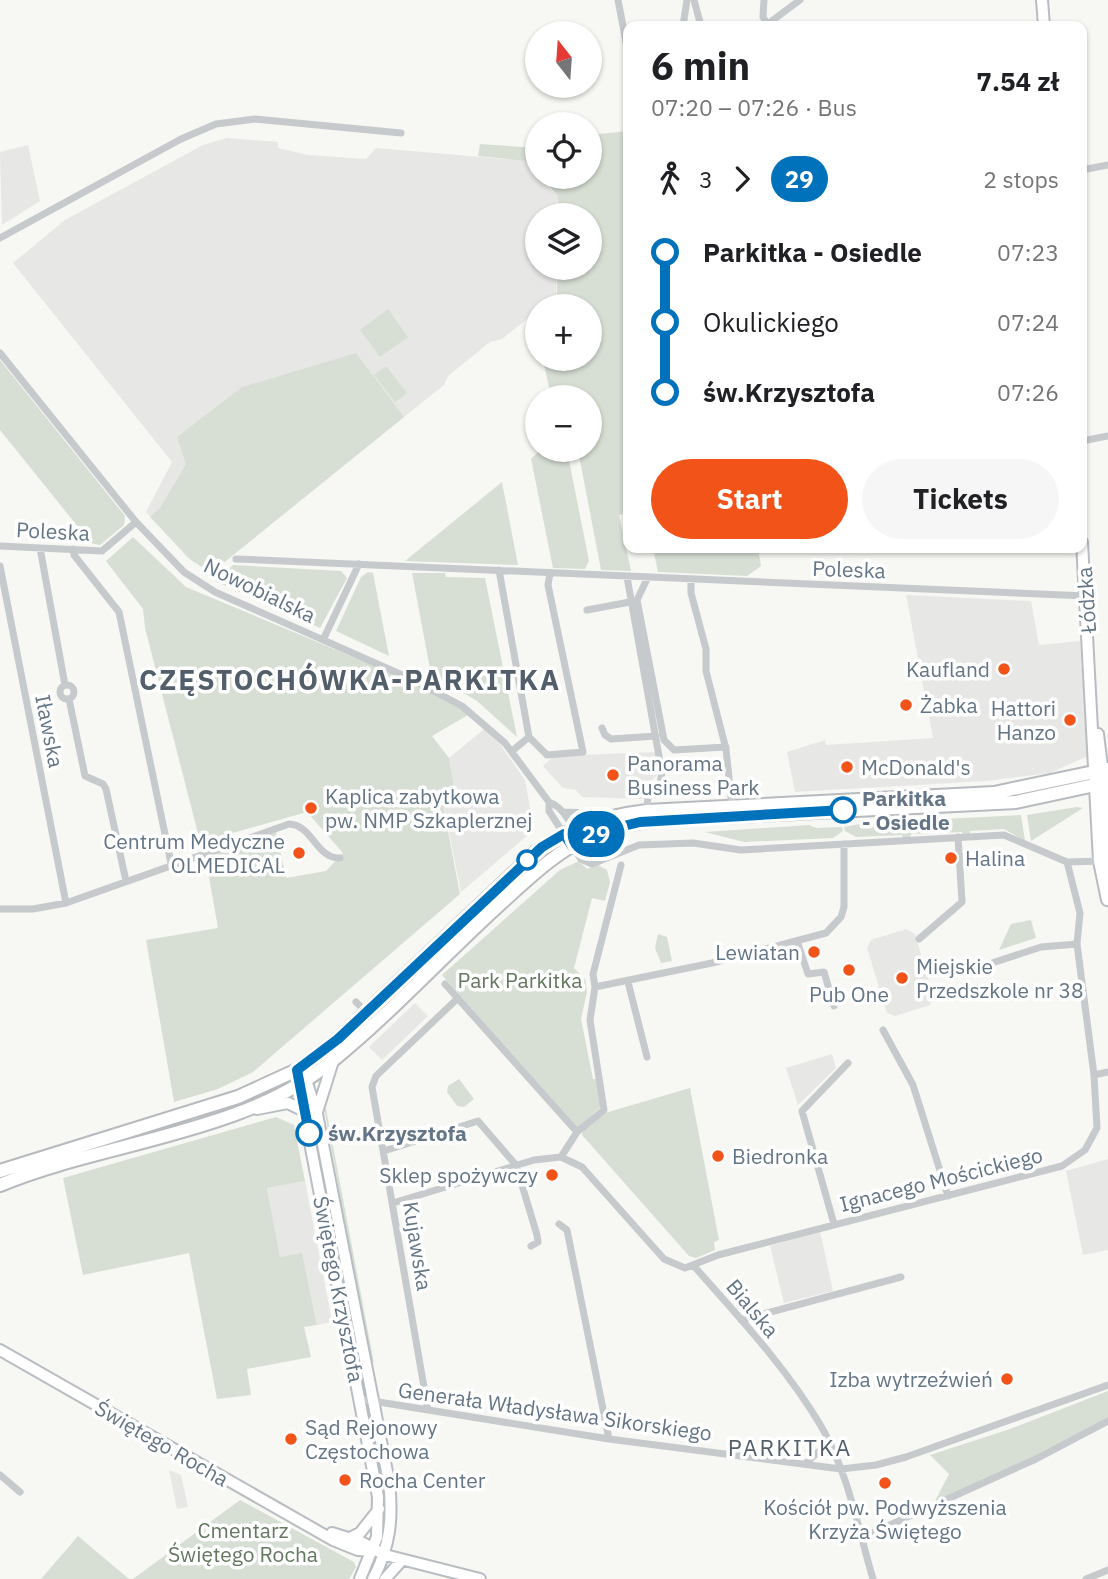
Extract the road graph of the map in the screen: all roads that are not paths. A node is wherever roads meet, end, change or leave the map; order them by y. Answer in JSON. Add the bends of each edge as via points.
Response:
{"nodes":[{"id":1,"x":618,"y":0,"type":"edge"},
{"id":2,"x":687,"y":0,"type":"edge"},
{"id":3,"x":694,"y":0,"type":"edge"},
{"id":4,"x":764,"y":0,"type":"edge"},
{"id":5,"x":800,"y":0,"type":"edge"},
{"id":6,"x":1042,"y":0,"type":"edge"},
{"id":7,"x":684,"y":21,"type":"edge"},
{"id":8,"x":700,"y":21,"type":"edge"},
{"id":9,"x":764,"y":21,"type":"edge"},
{"id":10,"x":771,"y":21,"type":"edge"},
{"id":11,"x":1044,"y":21,"type":"edge"},
{"id":12,"x":623,"y":26,"type":"edge"},
{"id":13,"x":401,"y":133,"type":"dead end"},
{"id":14,"x":1108,"y":165,"type":"edge"},
{"id":15,"x":1087,"y":169,"type":"edge"},
{"id":16,"x":0,"y":238,"type":"edge"},
{"id":17,"x":0,"y":353,"type":"edge"},
{"id":18,"x":1108,"y":436,"type":"edge"},
{"id":19,"x":1087,"y":440,"type":"edge"},
{"id":20,"x":136,"y":522,"type":"junction"},
{"id":21,"x":0,"y":546,"type":"edge"},
{"id":22,"x":40,"y":548,"type":"junction"},
{"id":23,"x":73,"y":550,"type":"junction"},
{"id":24,"x":1083,"y":553,"type":"edge"},
{"id":25,"x":236,"y":559,"type":"dead end"},
{"id":26,"x":359,"y":564,"type":"junction"},
{"id":27,"x":0,"y":566,"type":"edge"},
{"id":28,"x":499,"y":570,"type":"junction"},
{"id":29,"x":550,"y":573,"type":"junction"},
{"id":30,"x":627,"y":577,"type":"junction"},
{"id":31,"x":648,"y":577,"type":"junction"},
{"id":32,"x":691,"y":579,"type":"junction"},
{"id":33,"x":1086,"y":596,"type":"junction"},
{"id":34,"x":630,"y":602,"type":"junction"},
{"id":35,"x":587,"y":610,"type":"dead end"},
{"id":36,"x":323,"y":640,"type":"junction"},
{"id":37,"x":602,"y":727,"type":"dead end"},
{"id":38,"x":656,"y":736,"type":"junction"},
{"id":39,"x":529,"y":737,"type":"junction"},
{"id":40,"x":726,"y":747,"type":"junction"},
{"id":41,"x":512,"y":751,"type":"junction"},
{"id":42,"x":1102,"y":778,"type":"edge"},
{"id":43,"x":550,"y":802,"type":"junction"},
{"id":44,"x":732,"y":807,"type":"junction"},
{"id":45,"x":647,"y":811,"type":"junction"},
{"id":46,"x":563,"y":812,"type":"junction"},
{"id":47,"x":600,"y":819,"type":"junction"},
{"id":48,"x":958,"y":837,"type":"junction"},
{"id":49,"x":572,"y":838,"type":"junction"},
{"id":50,"x":844,"y":844,"type":"junction"},
{"id":51,"x":340,"y":859,"type":"dead end"},
{"id":52,"x":1104,"y":861,"type":"edge"},
{"id":53,"x":1068,"y":862,"type":"junction"},
{"id":54,"x":171,"y":863,"type":"junction"},
{"id":55,"x":621,"y":865,"type":"dead end"},
{"id":56,"x":126,"y":881,"type":"junction"},
{"id":57,"x":1107,"y":900,"type":"edge"},
{"id":58,"x":66,"y":903,"type":"junction"},
{"id":59,"x":0,"y":909,"type":"edge"},
{"id":60,"x":1108,"y":909,"type":"edge"},
{"id":61,"x":919,"y":939,"type":"dead end"},
{"id":62,"x":797,"y":941,"type":"junction"},
{"id":63,"x":1077,"y":944,"type":"junction"},
{"id":64,"x":992,"y":963,"type":"dead end"},
{"id":65,"x":628,"y":982,"type":"junction"},
{"id":66,"x":445,"y":984,"type":"dead end"},
{"id":67,"x":595,"y":987,"type":"junction"},
{"id":68,"x":458,"y":998,"type":"junction"},
{"id":69,"x":834,"y":1006,"type":"dead end"},
{"id":70,"x":883,"y":1030,"type":"dead end"},
{"id":71,"x":647,"y":1058,"type":"dead end"},
{"id":72,"x":332,"y":1061,"type":"junction"},
{"id":73,"x":848,"y":1063,"type":"dead end"},
{"id":74,"x":1108,"y":1072,"type":"edge"},
{"id":75,"x":1094,"y":1075,"type":"junction"},
{"id":76,"x":301,"y":1078,"type":"junction"},
{"id":77,"x":304,"y":1111,"type":"junction"},
{"id":78,"x":240,"y":1112,"type":"junction"},
{"id":79,"x":317,"y":1115,"type":"junction"},
{"id":80,"x":577,"y":1132,"type":"junction"},
{"id":81,"x":384,"y":1151,"type":"junction"},
{"id":82,"x":561,"y":1157,"type":"junction"},
{"id":83,"x":516,"y":1166,"type":"junction"},
{"id":84,"x":0,"y":1171,"type":"edge"},
{"id":85,"x":0,"y":1185,"type":"edge"},
{"id":86,"x":948,"y":1196,"type":"junction"},
{"id":87,"x":393,"y":1203,"type":"junction"},
{"id":88,"x":559,"y":1224,"type":"dead end"},
{"id":89,"x":834,"y":1224,"type":"junction"},
{"id":90,"x":531,"y":1246,"type":"dead end"},
{"id":91,"x":693,"y":1265,"type":"junction"},
{"id":92,"x":901,"y":1277,"type":"dead end"},
{"id":93,"x":741,"y":1320,"type":"junction"},
{"id":94,"x":0,"y":1350,"type":"edge"},
{"id":95,"x":1108,"y":1385,"type":"edge"},
{"id":96,"x":360,"y":1399,"type":"junction"},
{"id":97,"x":374,"y":1402,"type":"junction"},
{"id":98,"x":428,"y":1410,"type":"junction"},
{"id":99,"x":1108,"y":1421,"type":"edge"},
{"id":100,"x":609,"y":1439,"type":"junction"},
{"id":101,"x":830,"y":1442,"type":"junction"},
{"id":102,"x":805,"y":1464,"type":"junction"},
{"id":103,"x":841,"y":1469,"type":"junction"},
{"id":104,"x":0,"y":1475,"type":"edge"},
{"id":105,"x":20,"y":1492,"type":"dead end"},
{"id":106,"x":379,"y":1509,"type":"junction"},
{"id":107,"x":326,"y":1533,"type":"junction"},
{"id":108,"x":350,"y":1538,"type":"junction"},
{"id":109,"x":861,"y":1538,"type":"junction"},
{"id":110,"x":373,"y":1551,"type":"junction"},
{"id":111,"x":385,"y":1555,"type":"junction"},
{"id":112,"x":402,"y":1560,"type":"junction"},
{"id":113,"x":1108,"y":1570,"type":"edge"},
{"id":114,"x":360,"y":1579,"type":"edge"},
{"id":115,"x":373,"y":1579,"type":"edge"},
{"id":116,"x":385,"y":1579,"type":"edge"},
{"id":117,"x":480,"y":1579,"type":"edge"},
{"id":118,"x":873,"y":1579,"type":"edge"},
{"id":119,"x":1086,"y":1579,"type":"edge"}],
"edges":[{"from":1,"to":12,"type":"street"},
{"from":2,"to":7,"type":"street"},
{"from":3,"to":8,"type":"street"},
{"from":4,"to":9,"type":"street"},
{"from":5,"to":10,"type":"street"},
{"from":6,"to":11,"type":"main road"},
{"from":13,"to":16,"type":"street","via":[[255,119],[216,124]]},
{"from":14,"to":15,"type":"street"},
{"from":17,"to":20,"type":"street","name":"Nowobialska"},
{"from":18,"to":19,"type":"street"},
{"from":20,"to":23,"type":"street","name":"Poleska","via":[[102,551]]},
{"from":20,"to":36,"type":"street","name":"Nowobialska","via":[[184,572],[204,585]]},
{"from":21,"to":22,"type":"street","name":"Poleska"},
{"from":22,"to":23,"type":"street","name":"Poleska"},
{"from":22,"to":56,"type":"street","via":[[65,685],[60,693],[69,699],[85,776],[106,789]]},
{"from":23,"to":54,"type":"street","via":[[119,612]]},
{"from":24,"to":33,"type":"main road","name":"Łódzka"},
{"from":25,"to":26,"type":"street","name":"Poleska"},
{"from":26,"to":28,"type":"street","name":"Poleska"},
{"from":26,"to":36,"type":"street"},
{"from":27,"to":58,"type":"street","name":"Iławska"},
{"from":28,"to":29,"type":"street","name":"Poleska"},
{"from":28,"to":39,"type":"street"},
{"from":29,"to":30,"type":"street","name":"Poleska"},
{"from":29,"to":39,"type":"street","via":[[548,585],[583,752],[547,755]]},
{"from":30,"to":31,"type":"street","name":"Poleska"},
{"from":30,"to":34,"type":"street"},
{"from":31,"to":32,"type":"street","name":"Poleska"},
{"from":31,"to":40,"type":"street","via":[[637,600],[664,740],[674,750]]},
{"from":32,"to":33,"type":"street","name":"Poleska"},
{"from":32,"to":40,"type":"street","via":[[706,649],[706,671]]},
{"from":33,"to":42,"type":"main road","name":"Łódzka"},
{"from":34,"to":35,"type":"street"},
{"from":34,"to":38,"type":"street"},
{"from":36,"to":41,"type":"street","name":"Nowobialska","via":[[462,706]]},
{"from":37,"to":38,"type":"street","via":[[611,739]]},
{"from":38,"to":45,"type":"street","via":[[663,777],[648,795]]},
{"from":39,"to":41,"type":"street"},
{"from":40,"to":44,"type":"street"},
{"from":41,"to":43,"type":"street","name":"Nowobialska"},
{"from":42,"to":44,"type":"main road","via":[[993,793]]},
{"from":42,"to":49,"type":"main road","via":[[1016,802],[650,821]]},
{"from":42,"to":52,"type":"main road","name":"Łódzka"},
{"from":43,"to":46,"type":"street","name":"Nowobialska"},
{"from":43,"to":49,"type":"street","name":"Nowobialska","via":[[549,811]]},
{"from":44,"to":45,"type":"main road"},
{"from":45,"to":47,"type":"main road"},
{"from":46,"to":47,"type":"street","via":[[592,813]]},
{"from":46,"to":49,"type":"street","name":"Nowobialska"},
{"from":47,"to":49,"type":"main road"},
{"from":48,"to":50,"type":"street"},
{"from":48,"to":53,"type":"street","via":[[1004,835]]},
{"from":48,"to":61,"type":"street","via":[[962,902]]},
{"from":49,"to":50,"type":"street","via":[[585,860],[592,863],[639,845],[693,843],[741,850]]},
{"from":49,"to":72,"type":"main road"},
{"from":49,"to":76,"type":"main road","via":[[535,853],[361,1007]]},
{"from":50,"to":62,"type":"street","via":[[841,917],[826,933]]},
{"from":51,"to":54,"type":"street","via":[[326,855],[302,826],[289,824]]},
{"from":52,"to":53,"type":"street"},
{"from":52,"to":57,"type":"main road","name":"Łódzka"},
{"from":53,"to":63,"type":"street","name":"Ignacego Mościckiego","via":[[1080,913]]},
{"from":54,"to":56,"type":"street"},
{"from":55,"to":67,"type":"street","via":[[593,974]]},
{"from":56,"to":58,"type":"street"},
{"from":57,"to":60,"type":"main road","name":"Łódzka"},
{"from":58,"to":59,"type":"street"},
{"from":62,"to":65,"type":"street"},
{"from":62,"to":69,"type":"street","via":[[808,974],[824,972]]},
{"from":63,"to":64,"type":"street","via":[[1041,947]]},
{"from":63,"to":75,"type":"street","name":"Ignacego Mościckiego"},
{"from":65,"to":67,"type":"street"},
{"from":65,"to":71,"type":"street"},
{"from":66,"to":68,"type":"street"},
{"from":67,"to":80,"type":"street","via":[[590,1020],[604,1110]]},
{"from":68,"to":80,"type":"street"},
{"from":68,"to":81,"type":"street","name":"Kujawska","via":[[376,1076],[372,1087]]},
{"from":70,"to":86,"type":"street","via":[[913,1085]]},
{"from":72,"to":76,"type":"main road"},
{"from":72,"to":79,"type":"main road"},
{"from":73,"to":89,"type":"street","name":"Ignacego Mościckiego","via":[[802,1111]]},
{"from":74,"to":75,"type":"street"},
{"from":75,"to":86,"type":"street","name":"Ignacego Mościckiego","via":[[1097,1128],[1085,1150],[1062,1166]]},
{"from":76,"to":77,"type":"main road","name":"Świętego Krzysztofa"},
{"from":76,"to":78,"type":"main road"},
{"from":76,"to":79,"type":"main road","name":"Świętego Krzysztofa"},
{"from":76,"to":84,"type":"main road"},
{"from":77,"to":78,"type":"main road","via":[[288,1103]]},
{"from":77,"to":96,"type":"main road","name":"Świętego Krzysztofa"},
{"from":78,"to":85,"type":"main road"},
{"from":79,"to":97,"type":"main road","name":"Świętego Krzysztofa"},
{"from":80,"to":82,"type":"street"},
{"from":81,"to":83,"type":"street","via":[[478,1121]]},
{"from":81,"to":87,"type":"street","name":"Kujawska"},
{"from":82,"to":83,"type":"street"},
{"from":82,"to":91,"type":"street","via":[[582,1167],[668,1263],[678,1268]]},
{"from":83,"to":87,"type":"street"},
{"from":83,"to":90,"type":"street","via":[[537,1235],[538,1242]]},
{"from":86,"to":89,"type":"street","name":"Ignacego Mościckiego"},
{"from":87,"to":98,"type":"street","name":"Kujawska"},
{"from":88,"to":100,"type":"street","via":[[567,1230]]},
{"from":89,"to":91,"type":"street","name":"Ignacego Mościckiego"},
{"from":91,"to":93,"type":"street","name":"Bialska"},
{"from":92,"to":93,"type":"street"},
{"from":93,"to":101,"type":"street","name":"Bialska"},
{"from":94,"to":107,"type":"main road","name":"Świętego Rocha"},
{"from":95,"to":103,"type":"street","name":"Generała Władysława Sikorskiego","via":[[906,1457]]},
{"from":96,"to":97,"type":"street","name":"Generała Władysława Sikorskiego"},
{"from":96,"to":106,"type":"main road","name":"Świętego Krzysztofa"},
{"from":97,"to":98,"type":"street","name":"Generała Władysława Sikorskiego"},
{"from":97,"to":111,"type":"main road","name":"Świętego Krzysztofa","via":[[392,1507]]},
{"from":98,"to":100,"type":"street","name":"Generała Władysława Sikorskiego"},
{"from":99,"to":109,"type":"street","via":[[1036,1459]]},
{"from":100,"to":102,"type":"street","name":"Generała Władysława Sikorskiego"},
{"from":101,"to":102,"type":"street"},
{"from":101,"to":103,"type":"street","name":"Bialska"},
{"from":102,"to":103,"type":"street","name":"Generała Władysława Sikorskiego"},
{"from":103,"to":109,"type":"street","name":"Bialska"},
{"from":104,"to":105,"type":"street"},
{"from":106,"to":108,"type":"main road","via":[[360,1533]]},
{"from":106,"to":110,"type":"main road","name":"Świętego Krzysztofa"},
{"from":107,"to":108,"type":"main road","name":"Świętego Rocha"},
{"from":107,"to":110,"type":"main road","name":"Świętego Rocha","via":[[353,1548]]},
{"from":108,"to":110,"type":"main road","name":"Świętego Rocha"},
{"from":109,"to":118,"type":"street","name":"Bialska"},
{"from":110,"to":111,"type":"main road","name":"Świętego Rocha"},
{"from":110,"to":114,"type":"main road","name":"Świętego Krzysztofa"},
{"from":111,"to":112,"type":"main road","name":"Świętego Rocha"},
{"from":111,"to":115,"type":"main road","name":"Świętego Krzysztofa"},
{"from":112,"to":116,"type":"main road"},
{"from":112,"to":117,"type":"main road","name":"Świętego Rocha"},
{"from":113,"to":119,"type":"street"}]}
